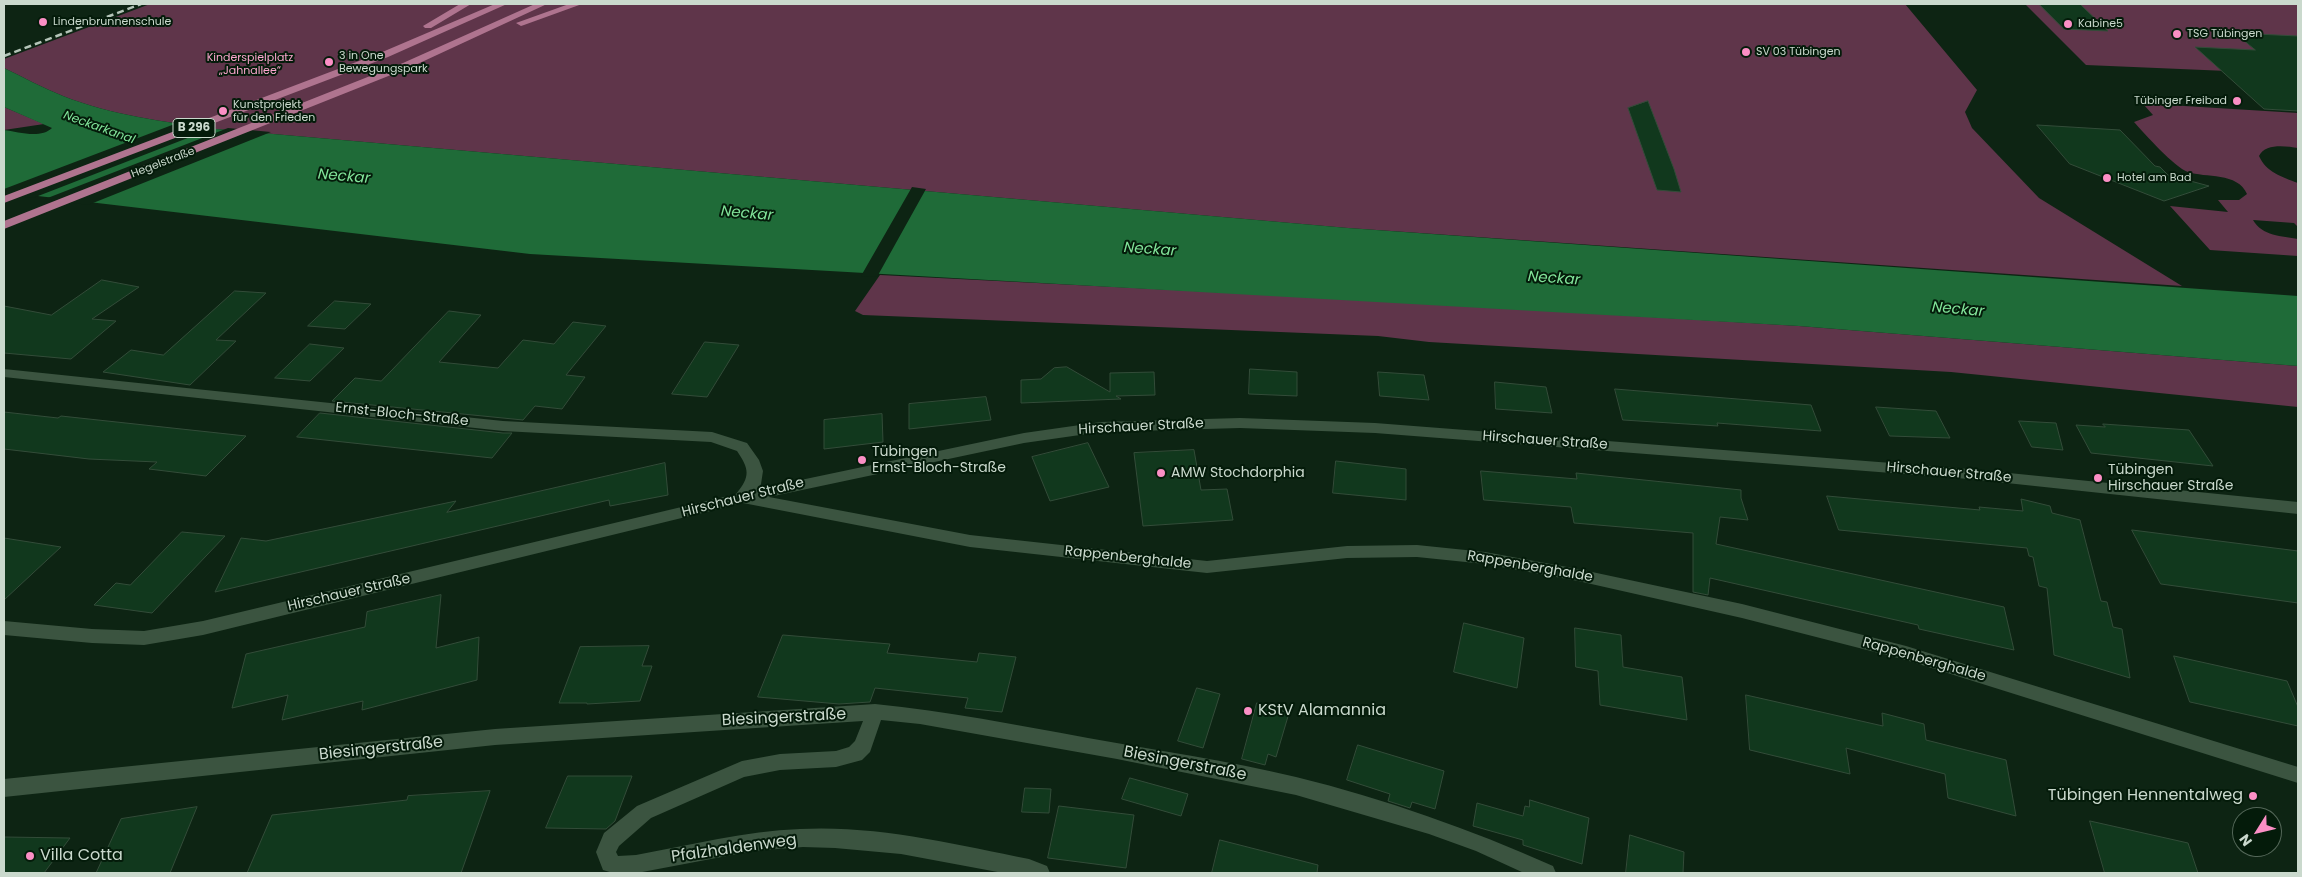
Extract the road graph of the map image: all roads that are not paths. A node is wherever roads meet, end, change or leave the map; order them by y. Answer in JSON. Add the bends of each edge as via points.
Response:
{"nodes":[{"id":1,"x":466,"y":4,"type":"edge"},
{"id":2,"x":502,"y":4,"type":"edge"},
{"id":3,"x":542,"y":4,"type":"edge"},
{"id":4,"x":577,"y":4,"type":"edge"},
{"id":5,"x":439,"y":52,"type":"junction"},
{"id":6,"x":384,"y":55,"type":"junction"},
{"id":7,"x":4,"y":200,"type":"edge"},
{"id":8,"x":4,"y":225,"type":"edge"},
{"id":9,"x":4,"y":373,"type":"edge"},
{"id":10,"x":741,"y":498,"type":"junction"},
{"id":11,"x":2298,"y":508,"type":"edge"},
{"id":12,"x":4,"y":628,"type":"edge"},
{"id":13,"x":875,"y":712,"type":"junction"},
{"id":14,"x":2298,"y":775,"type":"edge"},
{"id":15,"x":4,"y":788,"type":"edge"},
{"id":16,"x":1040,"y":873,"type":"edge"},
{"id":17,"x":1546,"y":873,"type":"edge"}],
"edges":[{"from":1,"to":6,"type":"main road","via":[[414,33]]},
{"from":2,"to":6,"type":"main road","name":"Hegelstraße","number":"B 296"},
{"from":3,"to":5,"type":"main road","name":"Hegelstraße","number":"B 296"},
{"from":4,"to":5,"type":"main road"},
{"from":5,"to":8,"type":"main road","name":"Hegelstraße","number":"B 296"},
{"from":6,"to":7,"type":"main road","name":"Hegelstraße","number":"B 296"},
{"from":9,"to":10,"type":"street","name":"Ernst-Bloch-Straße","via":[[317,405],[412,418],[712,437],[742,447],[751,460],[753,484]]},
{"from":10,"to":11,"type":"street","name":"Hirschauer Straße","via":[[1024,438],[1102,427],[1240,423],[1375,428],[1969,474]]},
{"from":10,"to":12,"type":"street","name":"Hirschauer Straße","via":[[203,628],[144,638]]},
{"from":10,"to":14,"type":"street","name":"Rappenberghalde","via":[[970,541],[1207,567],[1356,552],[1417,551],[1494,560],[1742,610],[1906,653]]},
{"from":13,"to":15,"type":"street","name":"Biesingerstraße","via":[[495,736]]},
{"from":13,"to":16,"type":"street","name":"Pfalzhaldenweg","via":[[862,746],[855,754],[742,769],[644,812],[611,840],[606,852],[610,862],[621,866],[636,864],[770,840],[842,839],[922,848]]},
{"from":13,"to":17,"type":"street","name":"Biesingerstraße","via":[[920,716],[1296,786],[1429,825],[1482,844]]}]}
